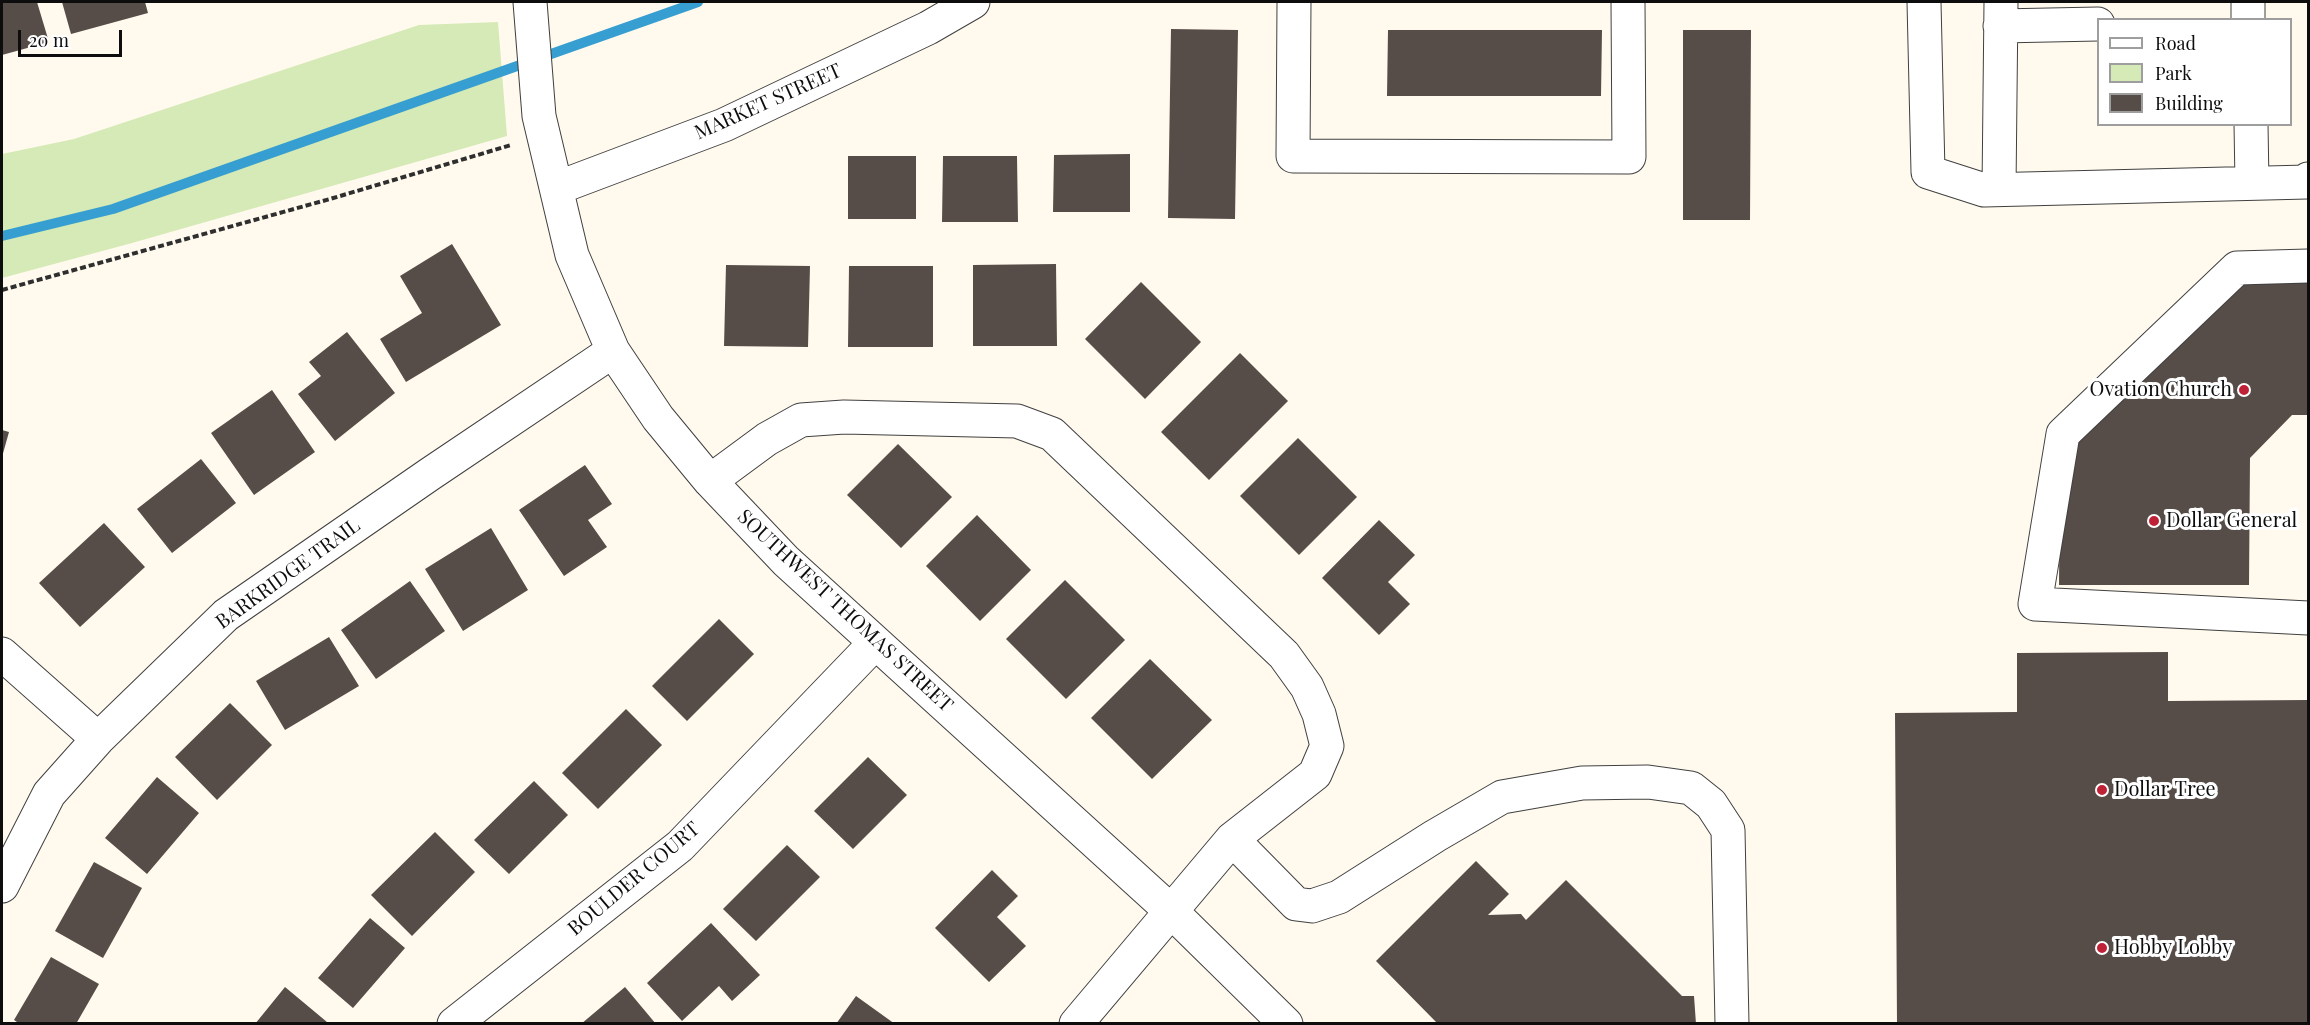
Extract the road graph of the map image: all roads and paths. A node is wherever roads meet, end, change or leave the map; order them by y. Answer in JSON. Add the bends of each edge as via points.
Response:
{"nodes":[{"id":1,"x":973,"y":2,"type":"edge"},
{"id":2,"x":1294,"y":2,"type":"edge"},
{"id":3,"x":1628,"y":2,"type":"edge"},
{"id":4,"x":1924,"y":2,"type":"edge"},
{"id":5,"x":2248,"y":2,"type":"edge"},
{"id":6,"x":2001,"y":14,"type":"edge"},
{"id":7,"x":531,"y":17,"type":"edge"},
{"id":8,"x":2248,"y":18,"type":"edge"},
{"id":9,"x":2097,"y":24,"type":"edge"},
{"id":10,"x":542,"y":126,"type":"junction"},
{"id":11,"x":2251,"y":126,"type":"edge"},
{"id":12,"x":2308,"y":179,"type":"edge"},
{"id":13,"x":2252,"y":183,"type":"junction"},
{"id":14,"x":557,"y":188,"type":"junction"},
{"id":15,"x":1999,"y":189,"type":"junction"},
{"id":16,"x":2308,"y":266,"type":"edge"},
{"id":17,"x":2,"y":290,"type":"edge"},
{"id":18,"x":613,"y":351,"type":"junction"},
{"id":19,"x":710,"y":481,"type":"junction"},
{"id":20,"x":2308,"y":618,"type":"edge"},
{"id":21,"x":876,"y":643,"type":"junction"},
{"id":22,"x":2,"y":654,"type":"edge"},
{"id":23,"x":98,"y":739,"type":"junction"},
{"id":24,"x":1232,"y":839,"type":"junction"},
{"id":25,"x":2,"y":886,"type":"edge"},
{"id":26,"x":1172,"y":912,"type":"junction"},
{"id":27,"x":454,"y":1023,"type":"edge"},
{"id":28,"x":1076,"y":1023,"type":"edge"},
{"id":29,"x":1286,"y":1023,"type":"edge"},
{"id":30,"x":1732,"y":1023,"type":"edge"}],
"edges":[{"from":1,"to":14,"type":"street","name":"MARKET STREET","via":[[928,28],[724,125]]},
{"from":2,"to":3,"type":"street","via":[[1293,156],[1629,157]]},
{"from":4,"to":15,"type":"street","via":[[1928,172],[1984,190]]},
{"from":5,"to":8,"type":"street"},
{"from":6,"to":9,"type":"street"},
{"from":6,"to":15,"type":"street"},
{"from":7,"to":10,"type":"street","name":"SOUTHWEST THOMAS STREET"},
{"from":10,"to":14,"type":"street","name":"SOUTHWEST THOMAS STREET"},
{"from":10,"to":17,"type":"path","via":[[330,199]]},
{"from":11,"to":13,"type":"street"},
{"from":12,"to":13,"type":"street"},
{"from":13,"to":15,"type":"street"},
{"from":14,"to":18,"type":"street","name":"SOUTHWEST THOMAS STREET","via":[[572,255]]},
{"from":16,"to":20,"type":"street","via":[[2237,268],[2063,434],[2035,604]]},
{"from":18,"to":19,"type":"street","name":"SOUTHWEST THOMAS STREET","via":[[658,418]]},
{"from":18,"to":23,"type":"street","name":"BARKRIDGE TRAIL","via":[[226,615]]},
{"from":19,"to":21,"type":"street","name":"SOUTHWEST THOMAS STREET","via":[[786,561]]},
{"from":19,"to":24,"type":"street","via":[[767,439],[801,420],[844,417],[1017,421],[1052,434],[1284,656],[1307,687],[1327,746],[1315,774]]},
{"from":21,"to":26,"type":"street","name":"SOUTHWEST THOMAS STREET"},
{"from":21,"to":27,"type":"street","name":"BOULDER COURT","via":[[680,846]]},
{"from":22,"to":23,"type":"street"},
{"from":23,"to":25,"type":"street","name":"BARKRIDGE TRAIL","via":[[49,794]]},
{"from":24,"to":26,"type":"street"},
{"from":24,"to":30,"type":"street","via":[[1296,904],[1312,906],[1339,897],[1502,797],[1582,783],[1648,782],[1691,788],[1711,804],[1728,830]]},
{"from":26,"to":28,"type":"street"},
{"from":26,"to":29,"type":"street","name":"SOUTHWEST THOMAS STREET"}]}
